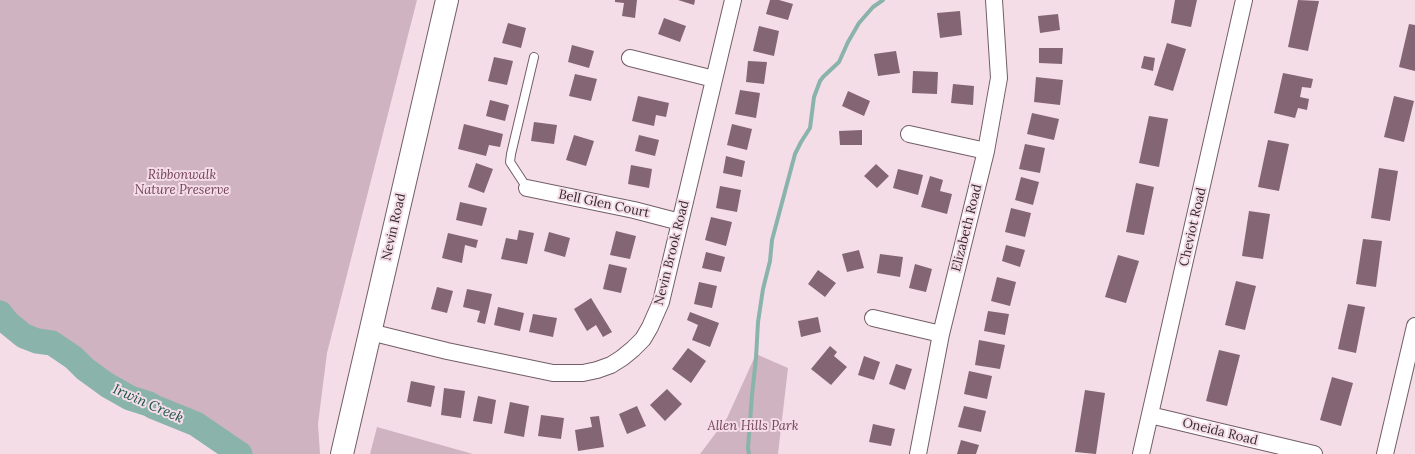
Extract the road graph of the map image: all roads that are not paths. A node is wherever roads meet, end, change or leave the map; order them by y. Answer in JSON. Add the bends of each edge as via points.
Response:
{"nodes":[{"id":1,"x":447,"y":0,"type":"edge"},
{"id":2,"x":733,"y":0,"type":"edge"},
{"id":3,"x":994,"y":0,"type":"edge"},
{"id":4,"x":1244,"y":0,"type":"edge"},
{"id":5,"x":534,"y":57,"type":"dead end"},
{"id":6,"x":630,"y":58,"type":"dead end"},
{"id":7,"x":714,"y":79,"type":"junction"},
{"id":8,"x":909,"y":134,"type":"dead end"},
{"id":9,"x":986,"y":151,"type":"junction"},
{"id":10,"x":527,"y":188,"type":"joint"},
{"id":11,"x":680,"y":222,"type":"junction"},
{"id":12,"x":873,"y":318,"type":"dead end"},
{"id":13,"x":1415,"y":326,"type":"edge"},
{"id":14,"x":370,"y":332,"type":"junction"},
{"id":15,"x":941,"y":334,"type":"junction"},
{"id":16,"x":1150,"y":415,"type":"junction"},
{"id":17,"x":342,"y":454,"type":"edge"},
{"id":18,"x":918,"y":454,"type":"edge"},
{"id":19,"x":1141,"y":454,"type":"edge"},
{"id":20,"x":1314,"y":454,"type":"edge"},
{"id":21,"x":1385,"y":454,"type":"edge"}],
"edges":[{"from":1,"to":14,"type":"main road","name":"Nevin Road"},
{"from":2,"to":7,"type":"street","name":"Nevin Brook Road"},
{"from":3,"to":9,"type":"street","name":"Elizabeth Road","via":[[999,78]]},
{"from":4,"to":16,"type":"street","name":"Cheviot Road"},
{"from":5,"to":10,"type":"lane","via":[[510,162]]},
{"from":6,"to":7,"type":"street"},
{"from":7,"to":11,"type":"street","name":"Nevin Brook Road"},
{"from":8,"to":9,"type":"street"},
{"from":9,"to":15,"type":"street","name":"Elizabeth Road"},
{"from":10,"to":11,"type":"street","name":"Bell Glen Court"},
{"from":11,"to":14,"type":"street","name":"Nevin Brook Road","via":[[661,302],[650,327],[643,339],[622,358],[597,370],[569,374],[538,371]]},
{"from":12,"to":15,"type":"street"},
{"from":13,"to":21,"type":"street"},
{"from":14,"to":17,"type":"main road","name":"Nevin Road"},
{"from":15,"to":18,"type":"street","name":"Elizabeth Road"},
{"from":16,"to":19,"type":"street","name":"Cheviot Road"},
{"from":16,"to":20,"type":"street","name":"Oneida Road"}]}
